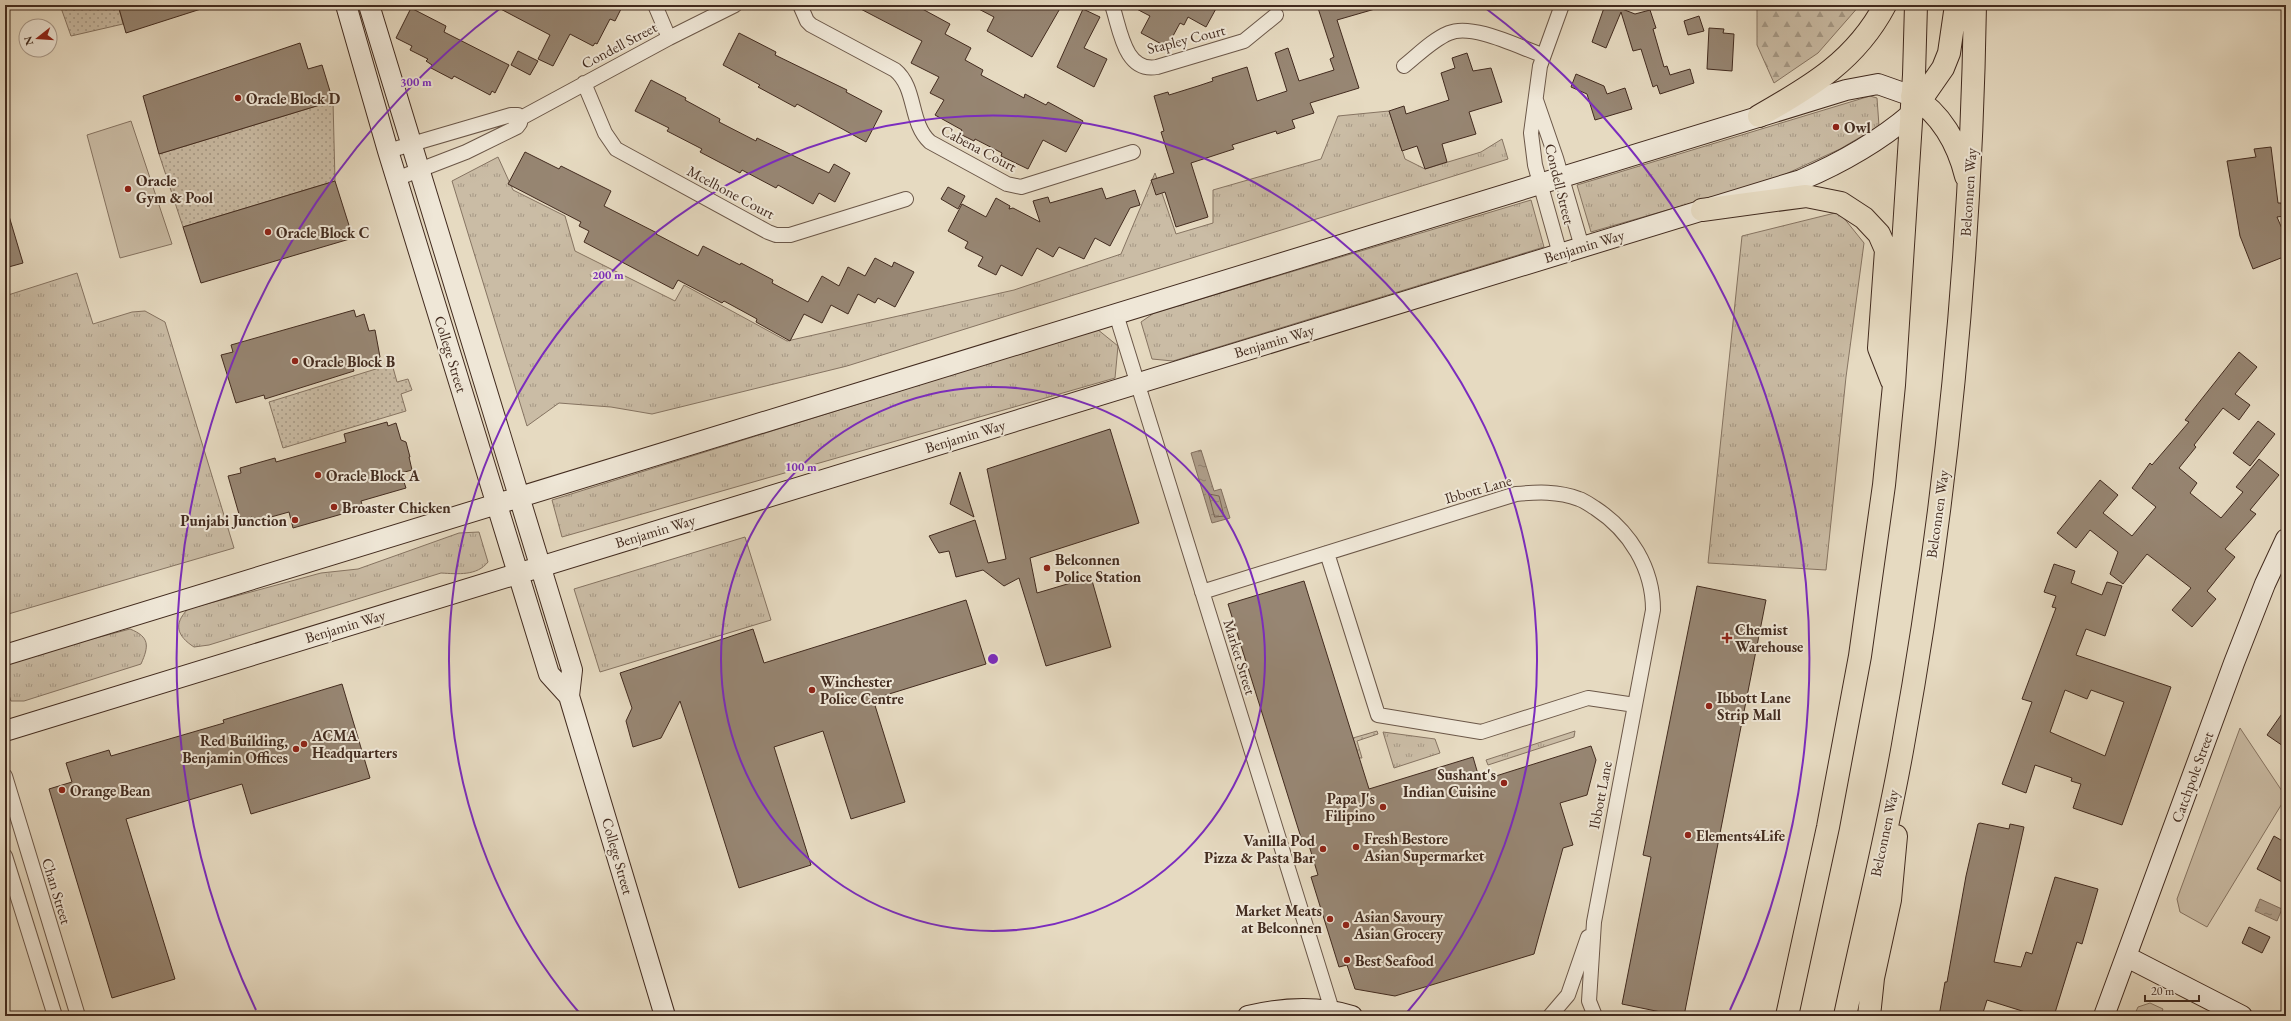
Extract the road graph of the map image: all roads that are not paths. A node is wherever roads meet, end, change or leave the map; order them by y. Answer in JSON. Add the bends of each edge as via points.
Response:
{"nodes":[{"id":1,"x":346,"y":5,"type":"edge"},
{"id":2,"x":369,"y":5,"type":"edge"},
{"id":3,"x":655,"y":5,"type":"edge"},
{"id":4,"x":735,"y":5,"type":"edge"},
{"id":5,"x":800,"y":5,"type":"edge"},
{"id":6,"x":1112,"y":5,"type":"edge"},
{"id":7,"x":1562,"y":5,"type":"edge"},
{"id":8,"x":1885,"y":5,"type":"edge"},
{"id":9,"x":1916,"y":5,"type":"edge"},
{"id":10,"x":1956,"y":5,"type":"edge"},
{"id":11,"x":1975,"y":5,"type":"edge"},
{"id":12,"x":1276,"y":15,"type":"dead end"},
{"id":13,"x":669,"y":38,"type":"junction"},
{"id":14,"x":1542,"y":55,"type":"junction"},
{"id":15,"x":1404,"y":66,"type":"dead end"},
{"id":16,"x":584,"y":83,"type":"junction"},
{"id":17,"x":1536,"y":97,"type":"junction"},
{"id":18,"x":1915,"y":104,"type":"junction"},
{"id":19,"x":1759,"y":116,"type":"junction"},
{"id":20,"x":521,"y":118,"type":"junction"},
{"id":21,"x":411,"y":145,"type":"junction"},
{"id":22,"x":388,"y":152,"type":"junction"},
{"id":23,"x":1133,"y":152,"type":"dead end"},
{"id":24,"x":419,"y":171,"type":"junction"},
{"id":25,"x":1562,"y":177,"type":"junction"},
{"id":26,"x":396,"y":179,"type":"junction"},
{"id":27,"x":1540,"y":184,"type":"junction"},
{"id":28,"x":1969,"y":191,"type":"junction"},
{"id":29,"x":906,"y":199,"type":"dead end"},
{"id":30,"x":1702,"y":210,"type":"junction"},
{"id":31,"x":1582,"y":247,"type":"junction"},
{"id":32,"x":1560,"y":254,"type":"junction"},
{"id":33,"x":1116,"y":314,"type":"junction"},
{"id":34,"x":1138,"y":383,"type":"junction"},
{"id":35,"x":1894,"y":385,"type":"junction"},
{"id":36,"x":519,"y":497,"type":"junction"},
{"id":37,"x":497,"y":504,"type":"junction"},
{"id":38,"x":2286,"y":539,"type":"edge"},
{"id":39,"x":1327,"y":553,"type":"junction"},
{"id":40,"x":540,"y":566,"type":"junction"},
{"id":41,"x":518,"y":573,"type":"junction"},
{"id":42,"x":1202,"y":592,"type":"junction"},
{"id":43,"x":5,"y":655,"type":"edge"},
{"id":44,"x":569,"y":696,"type":"junction"},
{"id":45,"x":1635,"y":706,"type":"junction"},
{"id":46,"x":5,"y":731,"type":"edge"},
{"id":47,"x":1903,"y":745,"type":"junction"},
{"id":48,"x":5,"y":776,"type":"edge"},
{"id":49,"x":5,"y":856,"type":"edge"},
{"id":50,"x":1594,"y":922,"type":"junction"},
{"id":51,"x":2127,"y":957,"type":"junction"},
{"id":52,"x":1332,"y":1010,"type":"junction"},
{"id":53,"x":1784,"y":1012,"type":"edge"},
{"id":54,"x":55,"y":1016,"type":"edge"},
{"id":55,"x":78,"y":1016,"type":"edge"},
{"id":56,"x":665,"y":1016,"type":"edge"},
{"id":57,"x":1248,"y":1016,"type":"edge"},
{"id":58,"x":1352,"y":1016,"type":"edge"},
{"id":59,"x":1550,"y":1016,"type":"edge"},
{"id":60,"x":1595,"y":1016,"type":"edge"},
{"id":61,"x":1845,"y":1016,"type":"edge"},
{"id":62,"x":1869,"y":1016,"type":"edge"},
{"id":63,"x":2104,"y":1016,"type":"edge"},
{"id":64,"x":2242,"y":1016,"type":"edge"}],
"edges":[{"from":1,"to":22,"type":"main road","name":"College Street"},
{"from":2,"to":21,"type":"main road","name":"College Street"},
{"from":3,"to":13,"type":"street"},
{"from":4,"to":13,"type":"street","name":"Condell Street"},
{"from":5,"to":23,"type":"street","name":"Cabena Court","via":[[811,25],[901,76],[907,86],[921,133],[930,142],[1010,186],[1029,186]]},
{"from":6,"to":12,"type":"street","name":"Stapley Court","via":[[1130,57],[1137,64],[1147,68],[1239,43],[1253,35]]},
{"from":7,"to":14,"type":"street","name":"Condell Street"},
{"from":8,"to":19,"type":"main road","via":[[1879,17],[1851,53],[1830,73],[1806,90]]},
{"from":9,"to":18,"type":"main road"},
{"from":10,"to":18,"type":"main road","via":[[1949,53],[1943,68]]},
{"from":11,"to":28,"type":"main road","name":"Belconnen Way"},
{"from":13,"to":16,"type":"street","name":"Condell Street"},
{"from":14,"to":15,"type":"street","via":[[1473,31],[1458,30],[1440,38]]},
{"from":14,"to":17,"type":"street","name":"Condell Street"},
{"from":16,"to":20,"type":"street","name":"Condell Street"},
{"from":16,"to":29,"type":"street","name":"Mcelhone Court","via":[[605,133],[616,149],[768,232],[790,235]]},
{"from":17,"to":25,"type":"street","name":"Condell Street"},
{"from":17,"to":27,"type":"street","name":"Condell Street","via":[[1531,133],[1534,166]]},
{"from":18,"to":19,"type":"main road","via":[[1884,85],[1872,84]]},
{"from":18,"to":28,"type":"main road","via":[[1938,118],[1948,131],[1962,159]]},
{"from":18,"to":30,"type":"main road","name":"Benjamin Way","via":[[1882,137],[1826,169],[1801,180]]},
{"from":18,"to":35,"type":"main road"},
{"from":19,"to":25,"type":"main road"},
{"from":20,"to":21,"type":"street","via":[[511,114]]},
{"from":20,"to":24,"type":"street","name":"Condell Street","via":[[516,127],[466,152]]},
{"from":21,"to":22,"type":"street"},
{"from":21,"to":24,"type":"main road","name":"College Street"},
{"from":22,"to":26,"type":"main road","name":"College Street"},
{"from":24,"to":26,"type":"street","name":"Condell Street"},
{"from":24,"to":36,"type":"main road","name":"College Street"},
{"from":25,"to":27,"type":"main road"},
{"from":25,"to":31,"type":"street","name":"Condell Street"},
{"from":26,"to":37,"type":"main road","name":"College Street"},
{"from":27,"to":32,"type":"street","name":"Condell Street"},
{"from":27,"to":33,"type":"main road"},
{"from":28,"to":47,"type":"main road","name":"Belconnen Way","via":[[1958,334],[1943,472]]},
{"from":30,"to":31,"type":"main road","name":"Benjamin Way"},
{"from":30,"to":35,"type":"main road","via":[[1806,196],[1841,203],[1864,218],[1878,234],[1886,250],[1879,348]]},
{"from":31,"to":32,"type":"main road","name":"Benjamin Way"},
{"from":32,"to":34,"type":"main road","name":"Benjamin Way"},
{"from":33,"to":34,"type":"street","name":"Market Street"},
{"from":33,"to":36,"type":"main road"},
{"from":34,"to":40,"type":"main road","name":"Benjamin Way"},
{"from":34,"to":42,"type":"street","name":"Market Street"},
{"from":35,"to":53,"type":"main road","via":[[1884,485],[1860,656],[1828,827]]},
{"from":36,"to":37,"type":"main road"},
{"from":36,"to":40,"type":"main road","name":"College Street"},
{"from":37,"to":41,"type":"main road","name":"College Street"},
{"from":37,"to":43,"type":"main road"},
{"from":38,"to":51,"type":"main road","name":"Catchpole Street","via":[[2234,663]]},
{"from":39,"to":42,"type":"street","name":"Ibbott Lane"},
{"from":39,"to":45,"type":"street","via":[[1378,715],[1481,732],[1588,698]]},
{"from":39,"to":45,"type":"street","name":"Ibbott Lane","via":[[1516,494],[1553,493],[1581,499],[1612,519],[1630,540],[1643,562],[1653,592],[1653,610]]},
{"from":40,"to":41,"type":"main road","name":"Benjamin Way"},
{"from":40,"to":44,"type":"main road","name":"College Street","via":[[572,670]]},
{"from":41,"to":44,"type":"main road","name":"College Street","via":[[549,674]]},
{"from":41,"to":46,"type":"main road","name":"Benjamin Way"},
{"from":42,"to":52,"type":"street","name":"Market Street"},
{"from":44,"to":56,"type":"main road","name":"College Street"},
{"from":45,"to":50,"type":"street","name":"Ibbott Lane"},
{"from":47,"to":61,"type":"main road","name":"Belconnen Way"},
{"from":47,"to":62,"type":"main road","via":[[1890,900],[1873,978]]},
{"from":48,"to":55,"type":"street","name":"Chan Street"},
{"from":49,"to":54,"type":"street"},
{"from":50,"to":59,"type":"street","via":[[1568,995]]},
{"from":50,"to":60,"type":"street","via":[[1589,1001]]},
{"from":51,"to":63,"type":"main road","name":"Catchpole Street"},
{"from":51,"to":64,"type":"main road"},
{"from":52,"to":57,"type":"main road","via":[[1298,1009]]},
{"from":52,"to":58,"type":"main road"}]}
